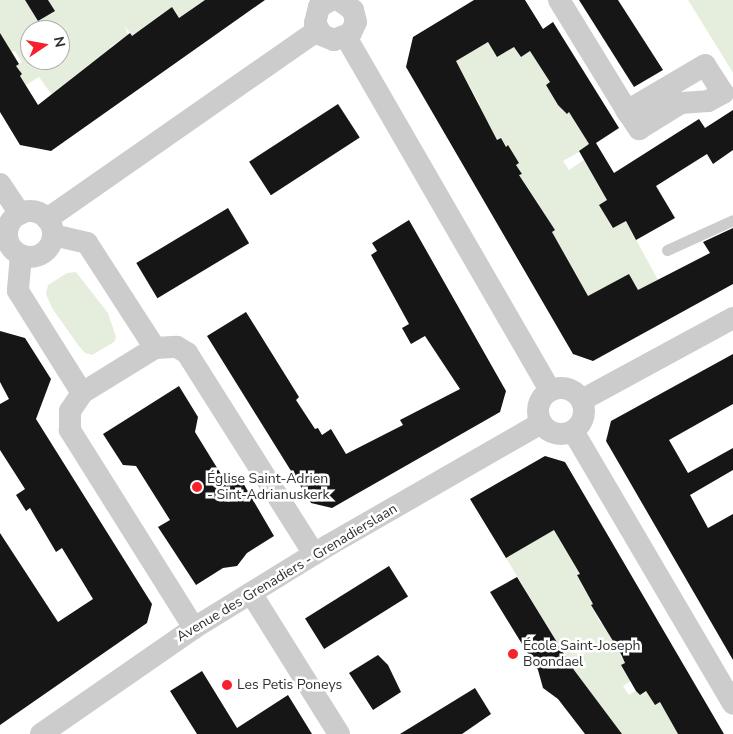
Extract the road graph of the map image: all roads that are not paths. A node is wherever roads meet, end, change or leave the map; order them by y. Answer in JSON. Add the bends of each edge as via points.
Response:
{"nodes":[{"id":1,"x":559,"y":0,"type":"edge"},
{"id":2,"x":340,"y":2,"type":"edge"},
{"id":3,"x":318,"y":30,"type":"junction"},
{"id":4,"x":346,"y":38,"type":"junction"},
{"id":5,"x":627,"y":111,"type":"dead end"},
{"id":6,"x":0,"y":184,"type":"edge"},
{"id":7,"x":20,"y":214,"type":"junction"},
{"id":8,"x":733,"y":220,"type":"edge"},
{"id":9,"x":50,"y":226,"type":"junction"},
{"id":10,"x":667,"y":250,"type":"dead end"},
{"id":11,"x":12,"y":257,"type":"edge"},
{"id":12,"x":733,"y":318,"type":"edge"},
{"id":13,"x":155,"y":348,"type":"junction"},
{"id":14,"x":550,"y":390,"type":"junction"},
{"id":15,"x":82,"y":394,"type":"junction"},
{"id":16,"x":582,"y":400,"type":"junction"},
{"id":17,"x":541,"y":423,"type":"junction"},
{"id":18,"x":573,"y":431,"type":"junction"},
{"id":19,"x":314,"y":554,"type":"junction"},
{"id":20,"x":252,"y":593,"type":"junction"},
{"id":21,"x":194,"y":628,"type":"junction"},
{"id":22,"x":733,"y":704,"type":"edge"},
{"id":23,"x":40,"y":734,"type":"edge"},
{"id":24,"x":339,"y":734,"type":"edge"}],
"edges":[{"from":1,"to":5,"type":"street"},
{"from":2,"to":3,"type":"street","via":[[316,14]]},
{"from":2,"to":4,"type":"street","via":[[354,28]]},
{"from":3,"to":4,"type":"street","via":[[327,39]]},
{"from":3,"to":9,"type":"street"},
{"from":4,"to":14,"type":"street"},
{"from":6,"to":7,"type":"street"},
{"from":7,"to":9,"type":"street","via":[[34,212]]},
{"from":7,"to":11,"type":"street","via":[[7,232]]},
{"from":8,"to":10,"type":"lane"},
{"from":9,"to":11,"type":"street","via":[[50,246],[42,254],[32,258]]},
{"from":9,"to":13,"type":"street","via":[[87,243]]},
{"from":11,"to":15,"type":"street","via":[[18,291]]},
{"from":12,"to":16,"type":"street"},
{"from":13,"to":15,"type":"street"},
{"from":13,"to":19,"type":"street","via":[[177,347],[188,352]]},
{"from":14,"to":16,"type":"street","via":[[568,388]]},
{"from":14,"to":17,"type":"street","via":[[539,405]]},
{"from":15,"to":21,"type":"street","via":[[70,410],[70,430]]},
{"from":16,"to":18,"type":"street","via":[[584,417]]},
{"from":17,"to":18,"type":"street","via":[[556,433]]},
{"from":17,"to":19,"type":"street","name":"Avenue des Grenadiers - Grenadierslaan"},
{"from":18,"to":22,"type":"street"},
{"from":19,"to":20,"type":"street","name":"Avenue des Grenadiers - Grenadierslaan"},
{"from":20,"to":21,"type":"street","name":"Avenue des Grenadiers - Grenadierslaan"},
{"from":20,"to":24,"type":"street"},
{"from":21,"to":23,"type":"street","name":"Avenue des Grenadiers - Grenadierslaan"}]}
